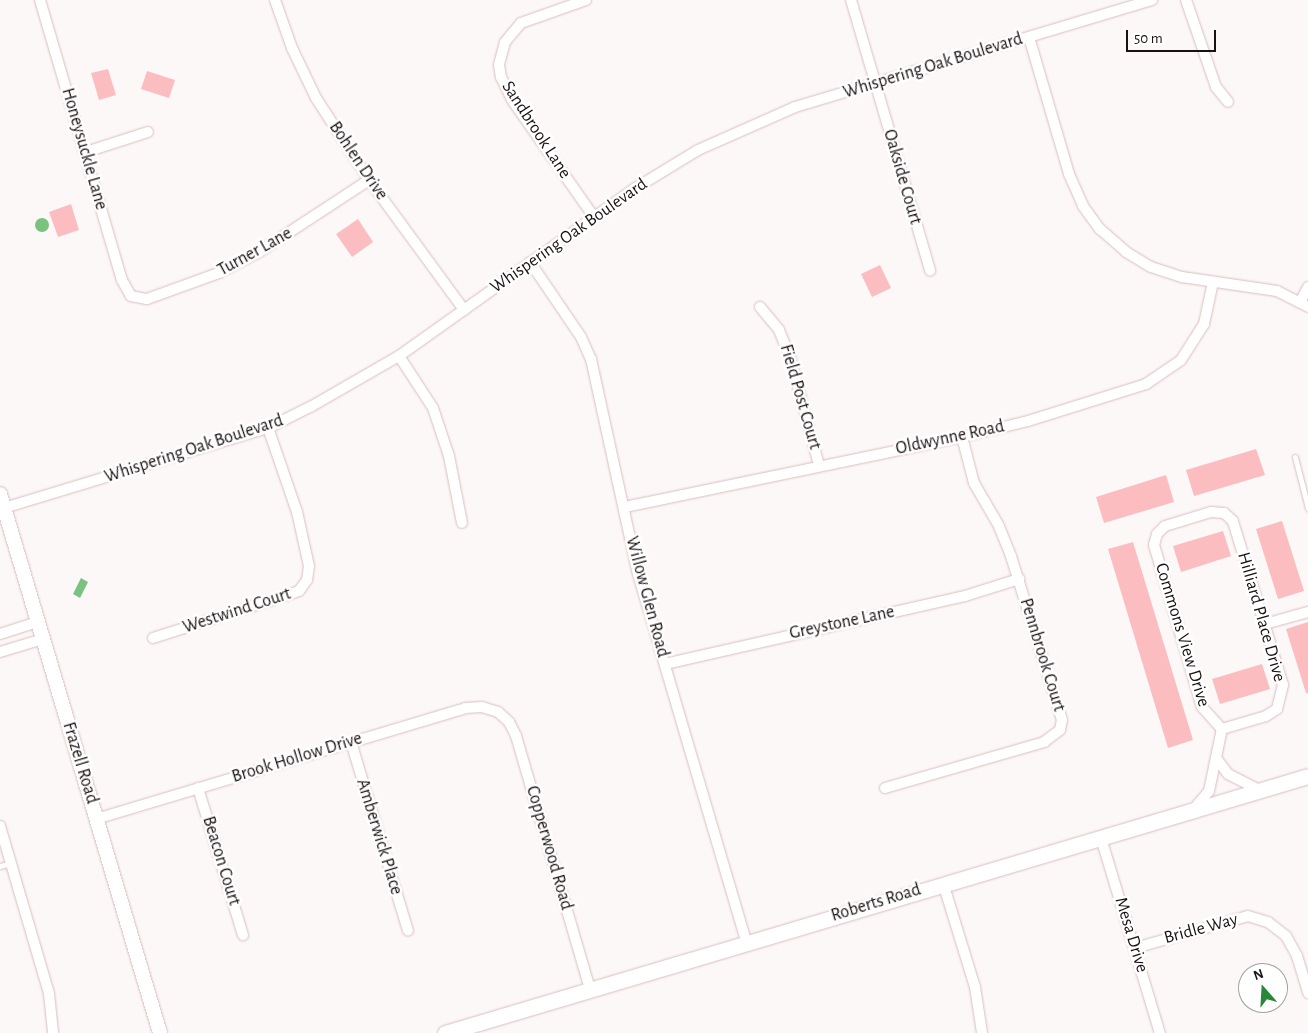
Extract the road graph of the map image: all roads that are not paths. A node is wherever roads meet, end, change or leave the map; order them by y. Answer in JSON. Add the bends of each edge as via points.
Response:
{"nodes":[{"id":1,"x":40,"y":0,"type":"edge"},
{"id":2,"x":275,"y":0,"type":"edge"},
{"id":3,"x":586,"y":0,"type":"edge"},
{"id":4,"x":851,"y":0,"type":"edge"},
{"id":5,"x":1152,"y":0,"type":"edge"},
{"id":6,"x":1186,"y":0,"type":"edge"},
{"id":7,"x":1029,"y":37,"type":"junction"},
{"id":8,"x":875,"y":82,"type":"junction"},
{"id":9,"x":1228,"y":102,"type":"dead end"},
{"id":10,"x":148,"y":132,"type":"dead end"},
{"id":11,"x":86,"y":152,"type":"junction"},
{"id":12,"x":369,"y":180,"type":"junction"},
{"id":13,"x":594,"y":217,"type":"junction"},
{"id":14,"x":530,"y":262,"type":"junction"},
{"id":15,"x":930,"y":271,"type":"dead end"},
{"id":16,"x":1213,"y":282,"type":"junction"},
{"id":17,"x":1308,"y":288,"type":"edge"},
{"id":18,"x":131,"y":296,"type":"joint"},
{"id":19,"x":1304,"y":304,"type":"edge"},
{"id":20,"x":760,"y":307,"type":"dead end"},
{"id":21,"x":464,"y":310,"type":"junction"},
{"id":22,"x":400,"y":356,"type":"junction"},
{"id":23,"x":268,"y":428,"type":"junction"},
{"id":24,"x":962,"y":436,"type":"junction"},
{"id":25,"x":1295,"y":457,"type":"dead end"},
{"id":26,"x":819,"y":465,"type":"junction"},
{"id":27,"x":0,"y":494,"type":"edge"},
{"id":28,"x":625,"y":507,"type":"junction"},
{"id":29,"x":4,"y":508,"type":"junction"},
{"id":30,"x":1308,"y":508,"type":"edge"},
{"id":31,"x":462,"y":523,"type":"dead end"},
{"id":32,"x":1157,"y":534,"type":"joint"},
{"id":33,"x":1019,"y":579,"type":"junction"},
{"id":34,"x":1308,"y":612,"type":"edge"},
{"id":35,"x":38,"y":622,"type":"junction"},
{"id":36,"x":1265,"y":624,"type":"junction"},
{"id":37,"x":0,"y":634,"type":"edge"},
{"id":38,"x":153,"y":638,"type":"dead end"},
{"id":39,"x":43,"y":639,"type":"junction"},
{"id":40,"x":0,"y":652,"type":"edge"},
{"id":41,"x":665,"y":664,"type":"junction"},
{"id":42,"x":498,"y":712,"type":"joint"},
{"id":43,"x":1222,"y":729,"type":"junction"},
{"id":44,"x":351,"y":742,"type":"junction"},
{"id":45,"x":1216,"y":758,"type":"junction"},
{"id":46,"x":1308,"y":776,"type":"edge"},
{"id":47,"x":198,"y":788,"type":"junction"},
{"id":48,"x":885,"y":788,"type":"dead end"},
{"id":49,"x":1261,"y":791,"type":"junction"},
{"id":50,"x":1192,"y":811,"type":"junction"},
{"id":51,"x":96,"y":818,"type":"junction"},
{"id":52,"x":0,"y":826,"type":"edge"},
{"id":53,"x":1101,"y":838,"type":"junction"},
{"id":54,"x":11,"y":863,"type":"junction"},
{"id":55,"x":0,"y":866,"type":"edge"},
{"id":56,"x":943,"y":883,"type":"junction"},
{"id":57,"x":408,"y":931,"type":"dead end"},
{"id":58,"x":243,"y":935,"type":"dead end"},
{"id":59,"x":746,"y":942,"type":"junction"},
{"id":60,"x":1135,"y":948,"type":"junction"},
{"id":61,"x":590,"y":989,"type":"junction"},
{"id":62,"x":1308,"y":993,"type":"edge"},
{"id":63,"x":53,"y":1033,"type":"edge"},
{"id":64,"x":160,"y":1033,"type":"edge"},
{"id":65,"x":445,"y":1033,"type":"edge"},
{"id":66,"x":982,"y":1033,"type":"edge"},
{"id":67,"x":1160,"y":1033,"type":"edge"}],
"edges":[{"from":1,"to":11,"type":"street","name":"Honeysuckle Lane"},
{"from":2,"to":12,"type":"street","name":"Bohlen Drive","via":[[292,48],[316,98]]},
{"from":3,"to":13,"type":"street","name":"Sandbrook Lane","via":[[532,16],[521,23],[505,42],[499,65],[501,78],[512,100]]},
{"from":4,"to":8,"type":"street"},
{"from":5,"to":7,"type":"street","name":"Whispering Oak Boulevard"},
{"from":6,"to":9,"type":"street","via":[[1216,87]]},
{"from":7,"to":8,"type":"street","name":"Whispering Oak Boulevard"},
{"from":7,"to":16,"type":"street","via":[[1069,174],[1089,214],[1126,252],[1151,267]]},
{"from":8,"to":13,"type":"street","name":"Whispering Oak Boulevard","via":[[795,107],[698,150]]},
{"from":8,"to":15,"type":"street","name":"Oakside Court"},
{"from":10,"to":11,"type":"street"},
{"from":11,"to":18,"type":"street","name":"Honeysuckle Lane","via":[[122,280]]},
{"from":12,"to":18,"type":"street","name":"Turner Lane","via":[[259,252],[219,273],[147,299]]},
{"from":12,"to":21,"type":"street","name":"Bohlen Drive"},
{"from":13,"to":14,"type":"street","name":"Whispering Oak Boulevard"},
{"from":14,"to":21,"type":"street","name":"Whispering Oak Boulevard"},
{"from":14,"to":28,"type":"street","name":"Willow Glen Road","via":[[581,337],[591,360]]},
{"from":16,"to":19,"type":"street","via":[[1276,291]]},
{"from":16,"to":24,"type":"street","name":"Oldwynne Road","via":[[1204,324],[1181,360],[1146,384],[1028,421]]},
{"from":17,"to":19,"type":"street"},
{"from":20,"to":26,"type":"street","name":"Field Post Court","via":[[779,330],[790,357]]},
{"from":21,"to":22,"type":"street","name":"Whispering Oak Boulevard"},
{"from":22,"to":23,"type":"street","name":"Whispering Oak Boulevard"},
{"from":22,"to":31,"type":"street","via":[[433,408],[449,456]]},
{"from":23,"to":29,"type":"street","name":"Whispering Oak Boulevard"},
{"from":23,"to":38,"type":"street","name":"Westwind Court","via":[[298,512],[309,566],[307,580],[299,591]]},
{"from":24,"to":26,"type":"street","name":"Oldwynne Road"},
{"from":24,"to":33,"type":"street","name":"Pennbrook Court","via":[[974,483],[1000,526]]},
{"from":25,"to":30,"type":"lane"},
{"from":26,"to":28,"type":"street","name":"Oldwynne Road"},
{"from":27,"to":29,"type":"street","name":"Frazell Road"},
{"from":28,"to":41,"type":"street","name":"Willow Glen Road","via":[[638,574]]},
{"from":29,"to":35,"type":"street","name":"Frazell Road"},
{"from":32,"to":36,"type":"street","name":"Hilliard Place Drive","via":[[1165,526],[1211,512],[1224,513],[1233,521]]},
{"from":32,"to":43,"type":"street","name":"Commons View Drive","via":[[1154,545],[1202,707]]},
{"from":33,"to":41,"type":"street","name":"Greystone Lane","via":[[965,596]]},
{"from":33,"to":48,"type":"street","name":"Pennbrook Court","via":[[1060,710],[1060,730],[1044,742]]},
{"from":34,"to":36,"type":"street"},
{"from":35,"to":37,"type":"street"},
{"from":35,"to":39,"type":"street","name":"Frazell Road"},
{"from":36,"to":43,"type":"street","name":"Hilliard Place Drive","via":[[1283,685],[1282,698],[1277,709],[1266,716]]},
{"from":39,"to":40,"type":"street"},
{"from":39,"to":51,"type":"street","name":"Frazell Road"},
{"from":41,"to":59,"type":"street","name":"Willow Glen Road"},
{"from":42,"to":44,"type":"street","name":"Brook Hollow Drive","via":[[482,707],[465,708]]},
{"from":42,"to":61,"type":"street","name":"Copperwood Road","via":[[516,736]]},
{"from":43,"to":45,"type":"street"},
{"from":44,"to":47,"type":"street","name":"Brook Hollow Drive"},
{"from":44,"to":57,"type":"street","name":"Amberwick Place"},
{"from":45,"to":49,"type":"street","via":[[1228,774]]},
{"from":45,"to":50,"type":"street","via":[[1209,791]]},
{"from":46,"to":49,"type":"main road","name":"Roberts Road"},
{"from":47,"to":51,"type":"street","name":"Brook Hollow Drive"},
{"from":47,"to":58,"type":"street","name":"Beacon Court"},
{"from":49,"to":50,"type":"main road","name":"Roberts Road"},
{"from":50,"to":53,"type":"main road","name":"Roberts Road"},
{"from":51,"to":64,"type":"street","name":"Frazell Road"},
{"from":52,"to":54,"type":"street"},
{"from":53,"to":56,"type":"main road","name":"Roberts Road"},
{"from":53,"to":60,"type":"street","name":"Mesa Drive"},
{"from":54,"to":55,"type":"lane"},
{"from":54,"to":63,"type":"street","via":[[50,994]]},
{"from":56,"to":59,"type":"main road","name":"Roberts Road"},
{"from":56,"to":66,"type":"street","via":[[975,987]]},
{"from":59,"to":61,"type":"main road","name":"Roberts Road"},
{"from":60,"to":62,"type":"street","name":"Bridle Way","via":[[1248,916],[1268,922],[1286,936],[1297,956]]},
{"from":60,"to":67,"type":"street","name":"Mesa Drive"},
{"from":61,"to":65,"type":"main road","name":"Roberts Road"}]}
